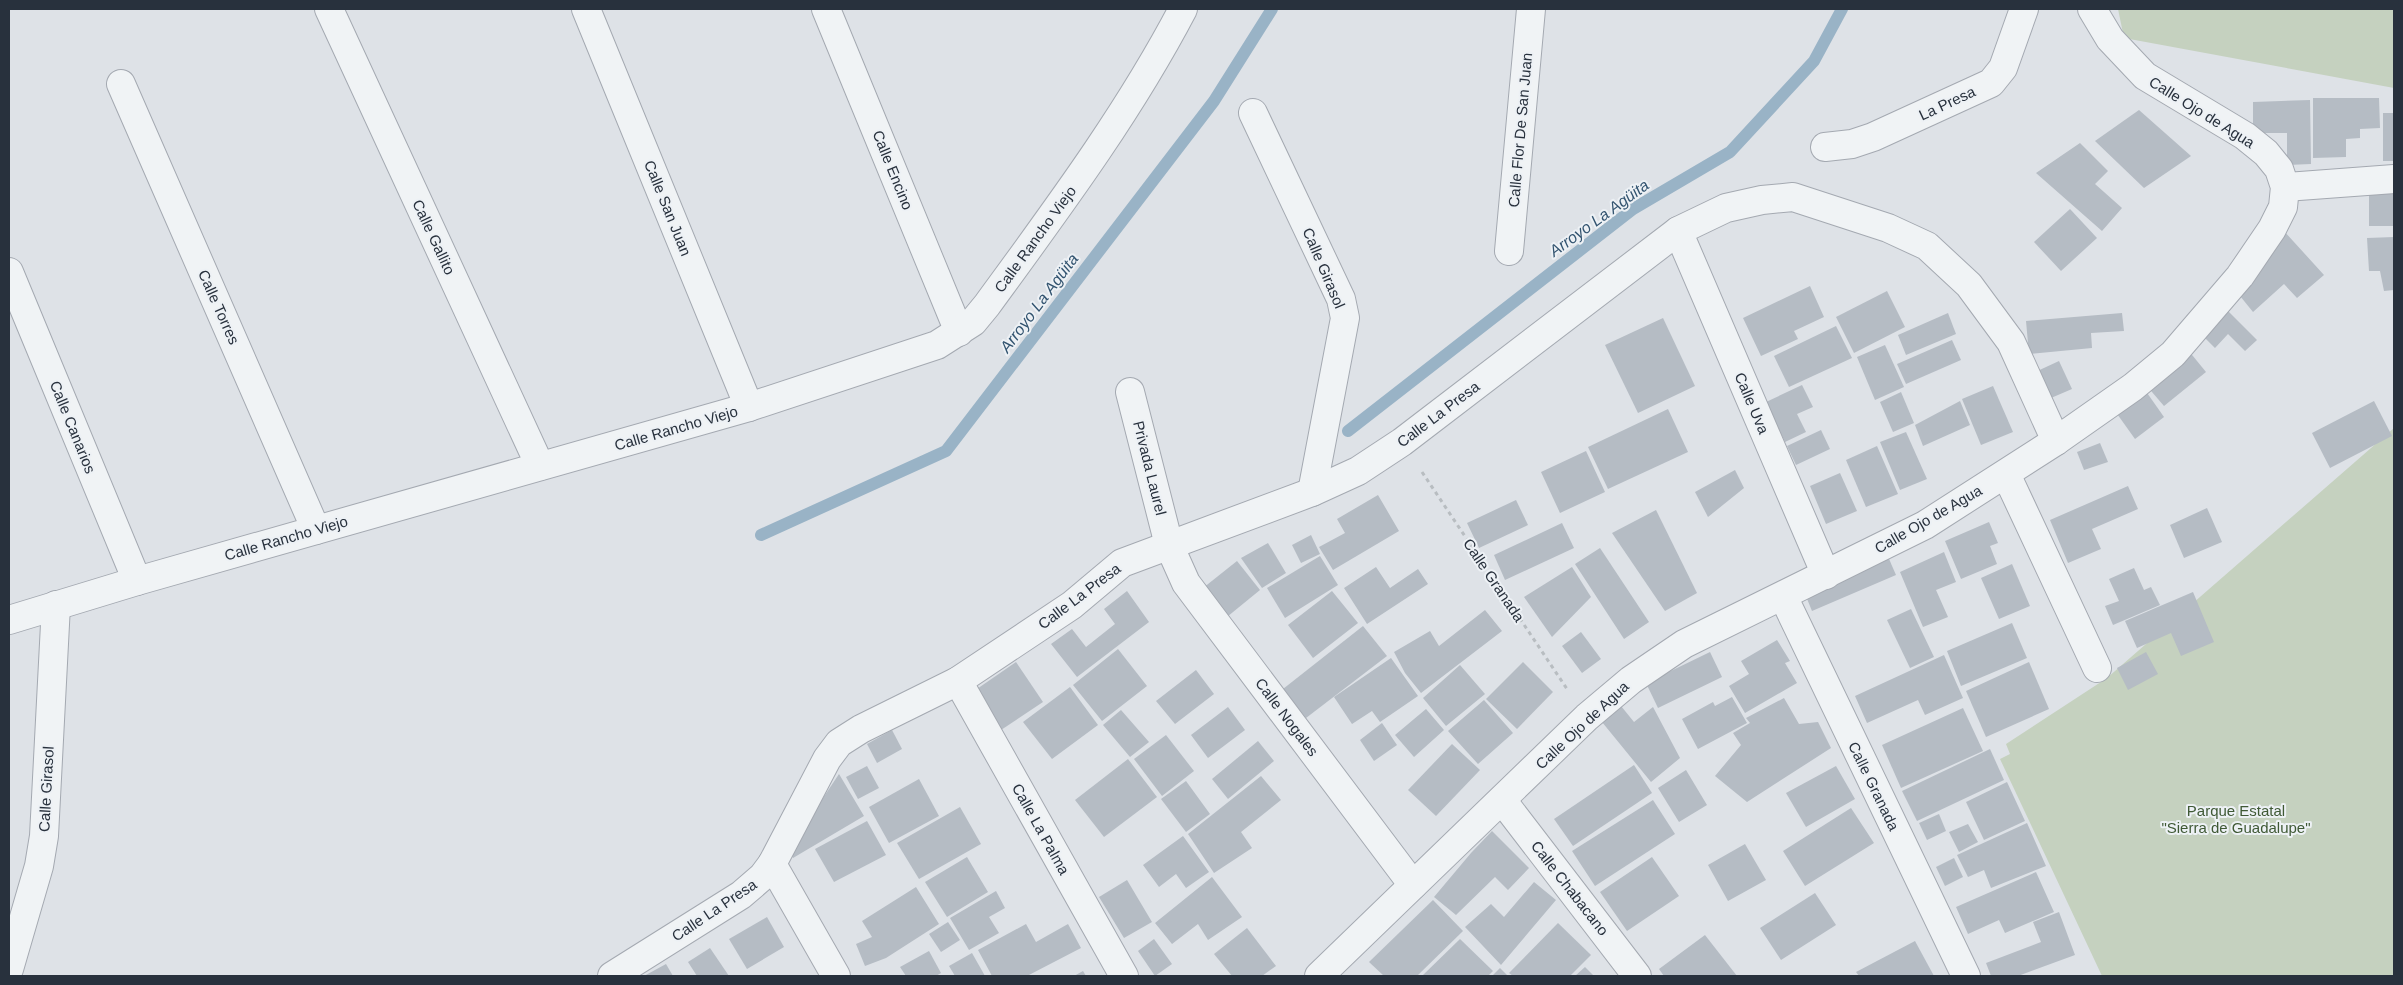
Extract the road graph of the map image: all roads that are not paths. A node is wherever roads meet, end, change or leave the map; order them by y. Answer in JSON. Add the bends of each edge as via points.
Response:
{"nodes":[{"id":1,"x":329,"y":9,"type":"edge"},
{"id":2,"x":586,"y":9,"type":"edge"},
{"id":3,"x":826,"y":9,"type":"edge"},
{"id":4,"x":1183,"y":9,"type":"edge"},
{"id":5,"x":1531,"y":9,"type":"edge"},
{"id":6,"x":2024,"y":9,"type":"edge"},
{"id":7,"x":2092,"y":9,"type":"edge"},
{"id":8,"x":121,"y":84,"type":"dead end"},
{"id":9,"x":1253,"y":113,"type":"dead end"},
{"id":10,"x":1825,"y":147,"type":"dead end"},
{"id":11,"x":2394,"y":179,"type":"edge"},
{"id":12,"x":2285,"y":187,"type":"junction"},
{"id":13,"x":1678,"y":231,"type":"junction"},
{"id":14,"x":1509,"y":252,"type":"dead end"},
{"id":15,"x":9,"y":272,"type":"edge"},
{"id":16,"x":959,"y":332,"type":"junction"},
{"id":17,"x":1130,"y":392,"type":"dead end"},
{"id":18,"x":749,"y":407,"type":"junction"},
{"id":19,"x":2056,"y":441,"type":"junction"},
{"id":20,"x":540,"y":466,"type":"junction"},
{"id":21,"x":2006,"y":474,"type":"junction"},
{"id":22,"x":1312,"y":492,"type":"junction"},
{"id":23,"x":316,"y":530,"type":"junction"},
{"id":24,"x":1169,"y":545,"type":"junction"},
{"id":25,"x":1826,"y":575,"type":"junction"},
{"id":26,"x":137,"y":581,"type":"junction"},
{"id":27,"x":1783,"y":596,"type":"junction"},
{"id":28,"x":56,"y":605,"type":"junction"},
{"id":29,"x":9,"y":620,"type":"edge"},
{"id":30,"x":2097,"y":668,"type":"dead end"},
{"id":31,"x":958,"y":681,"type":"junction"},
{"id":32,"x":1502,"y":800,"type":"junction"},
{"id":33,"x":772,"y":864,"type":"junction"},
{"id":34,"x":1413,"y":885,"type":"junction"},
{"id":35,"x":9,"y":969,"type":"edge"},
{"id":36,"x":1333,"y":972,"type":"edge"},
{"id":37,"x":612,"y":976,"type":"edge"},
{"id":38,"x":836,"y":976,"type":"edge"},
{"id":39,"x":1124,"y":976,"type":"edge"},
{"id":40,"x":1637,"y":976,"type":"edge"},
{"id":41,"x":1966,"y":976,"type":"edge"}],
"edges":[{"from":1,"to":20,"type":"street","name":"Calle Gallito"},
{"from":2,"to":18,"type":"street","name":"Calle San Juan"},
{"from":3,"to":16,"type":"street","name":"Calle Encino"},
{"from":4,"to":16,"type":"street","name":"Calle Rancho Viejo","via":[[1156,60],[1084,172],[987,305],[973,322]]},
{"from":5,"to":14,"type":"street","name":"Calle Flor De San Juan"},
{"from":6,"to":10,"type":"street","name":"La Presa","via":[[2003,68],[1991,83],[1872,137],[1852,144]]},
{"from":7,"to":12,"type":"street","name":"Calle Ojo de Agua","via":[[2110,39],[2145,76],[2245,136],[2266,153],[2278,169]]},
{"from":8,"to":23,"type":"street","name":"Calle Torres"},
{"from":9,"to":22,"type":"street","name":"Calle Girasol","via":[[1341,299],[1345,318]]},
{"from":11,"to":12,"type":"street"},
{"from":12,"to":19,"type":"street","name":"Calle Ojo de Agua","via":[[2283,207],[2272,229],[2240,276],[2173,354],[2133,387]]},
{"from":13,"to":19,"type":"street","name":"Calle La Presa","via":[[1726,208],[1793,197],[1888,228],[1927,246],[1970,284],[2011,342]]},
{"from":13,"to":22,"type":"street","name":"Calle La Presa","via":[[1402,442],[1358,471]]},
{"from":13,"to":25,"type":"street","name":"Calle Uva"},
{"from":15,"to":26,"type":"street","name":"Calle Canarios"},
{"from":16,"to":18,"type":"street","name":"Calle Rancho Viejo","via":[[937,345]]},
{"from":17,"to":24,"type":"street","name":"Privada Laurel"},
{"from":18,"to":20,"type":"street","name":"Calle Rancho Viejo"},
{"from":19,"to":21,"type":"street","name":"Calle Ojo de Agua"},
{"from":20,"to":23,"type":"street","name":"Calle Rancho Viejo"},
{"from":21,"to":25,"type":"street","name":"Calle Ojo de Agua","via":[[1925,525]]},
{"from":21,"to":30,"type":"street"},
{"from":22,"to":24,"type":"street","name":"Calle La Presa"},
{"from":23,"to":26,"type":"street","name":"Calle Rancho Viejo"},
{"from":24,"to":31,"type":"street","name":"Calle La Presa","via":[[1122,564],[1072,605]]},
{"from":24,"to":34,"type":"street","name":"Calle Nogales","via":[[1186,583]]},
{"from":25,"to":27,"type":"street","name":"Calle Ojo de Agua"},
{"from":26,"to":28,"type":"street","name":"Calle Rancho Viejo"},
{"from":27,"to":32,"type":"street","name":"Calle Ojo de Agua","via":[[1684,644],[1631,680],[1587,717]]},
{"from":27,"to":41,"type":"street","name":"Calle Granada"},
{"from":28,"to":29,"type":"street","name":"Calle Rancho Viejo"},
{"from":28,"to":35,"type":"street","name":"Calle Girasol","via":[[44,836],[39,866]]},
{"from":31,"to":33,"type":"street","name":"Calle La Presa","via":[[839,743],[827,759]]},
{"from":31,"to":39,"type":"street","name":"Calle La Palma"},
{"from":32,"to":34,"type":"street","name":"Calle Ojo de Agua"},
{"from":32,"to":40,"type":"street","name":"Calle Chabacano"},
{"from":33,"to":37,"type":"street","name":"Calle La Presa","via":[[741,896]]},
{"from":33,"to":38,"type":"street"},
{"from":34,"to":36,"type":"street","name":"Calle Ojo de Agua"}]}
